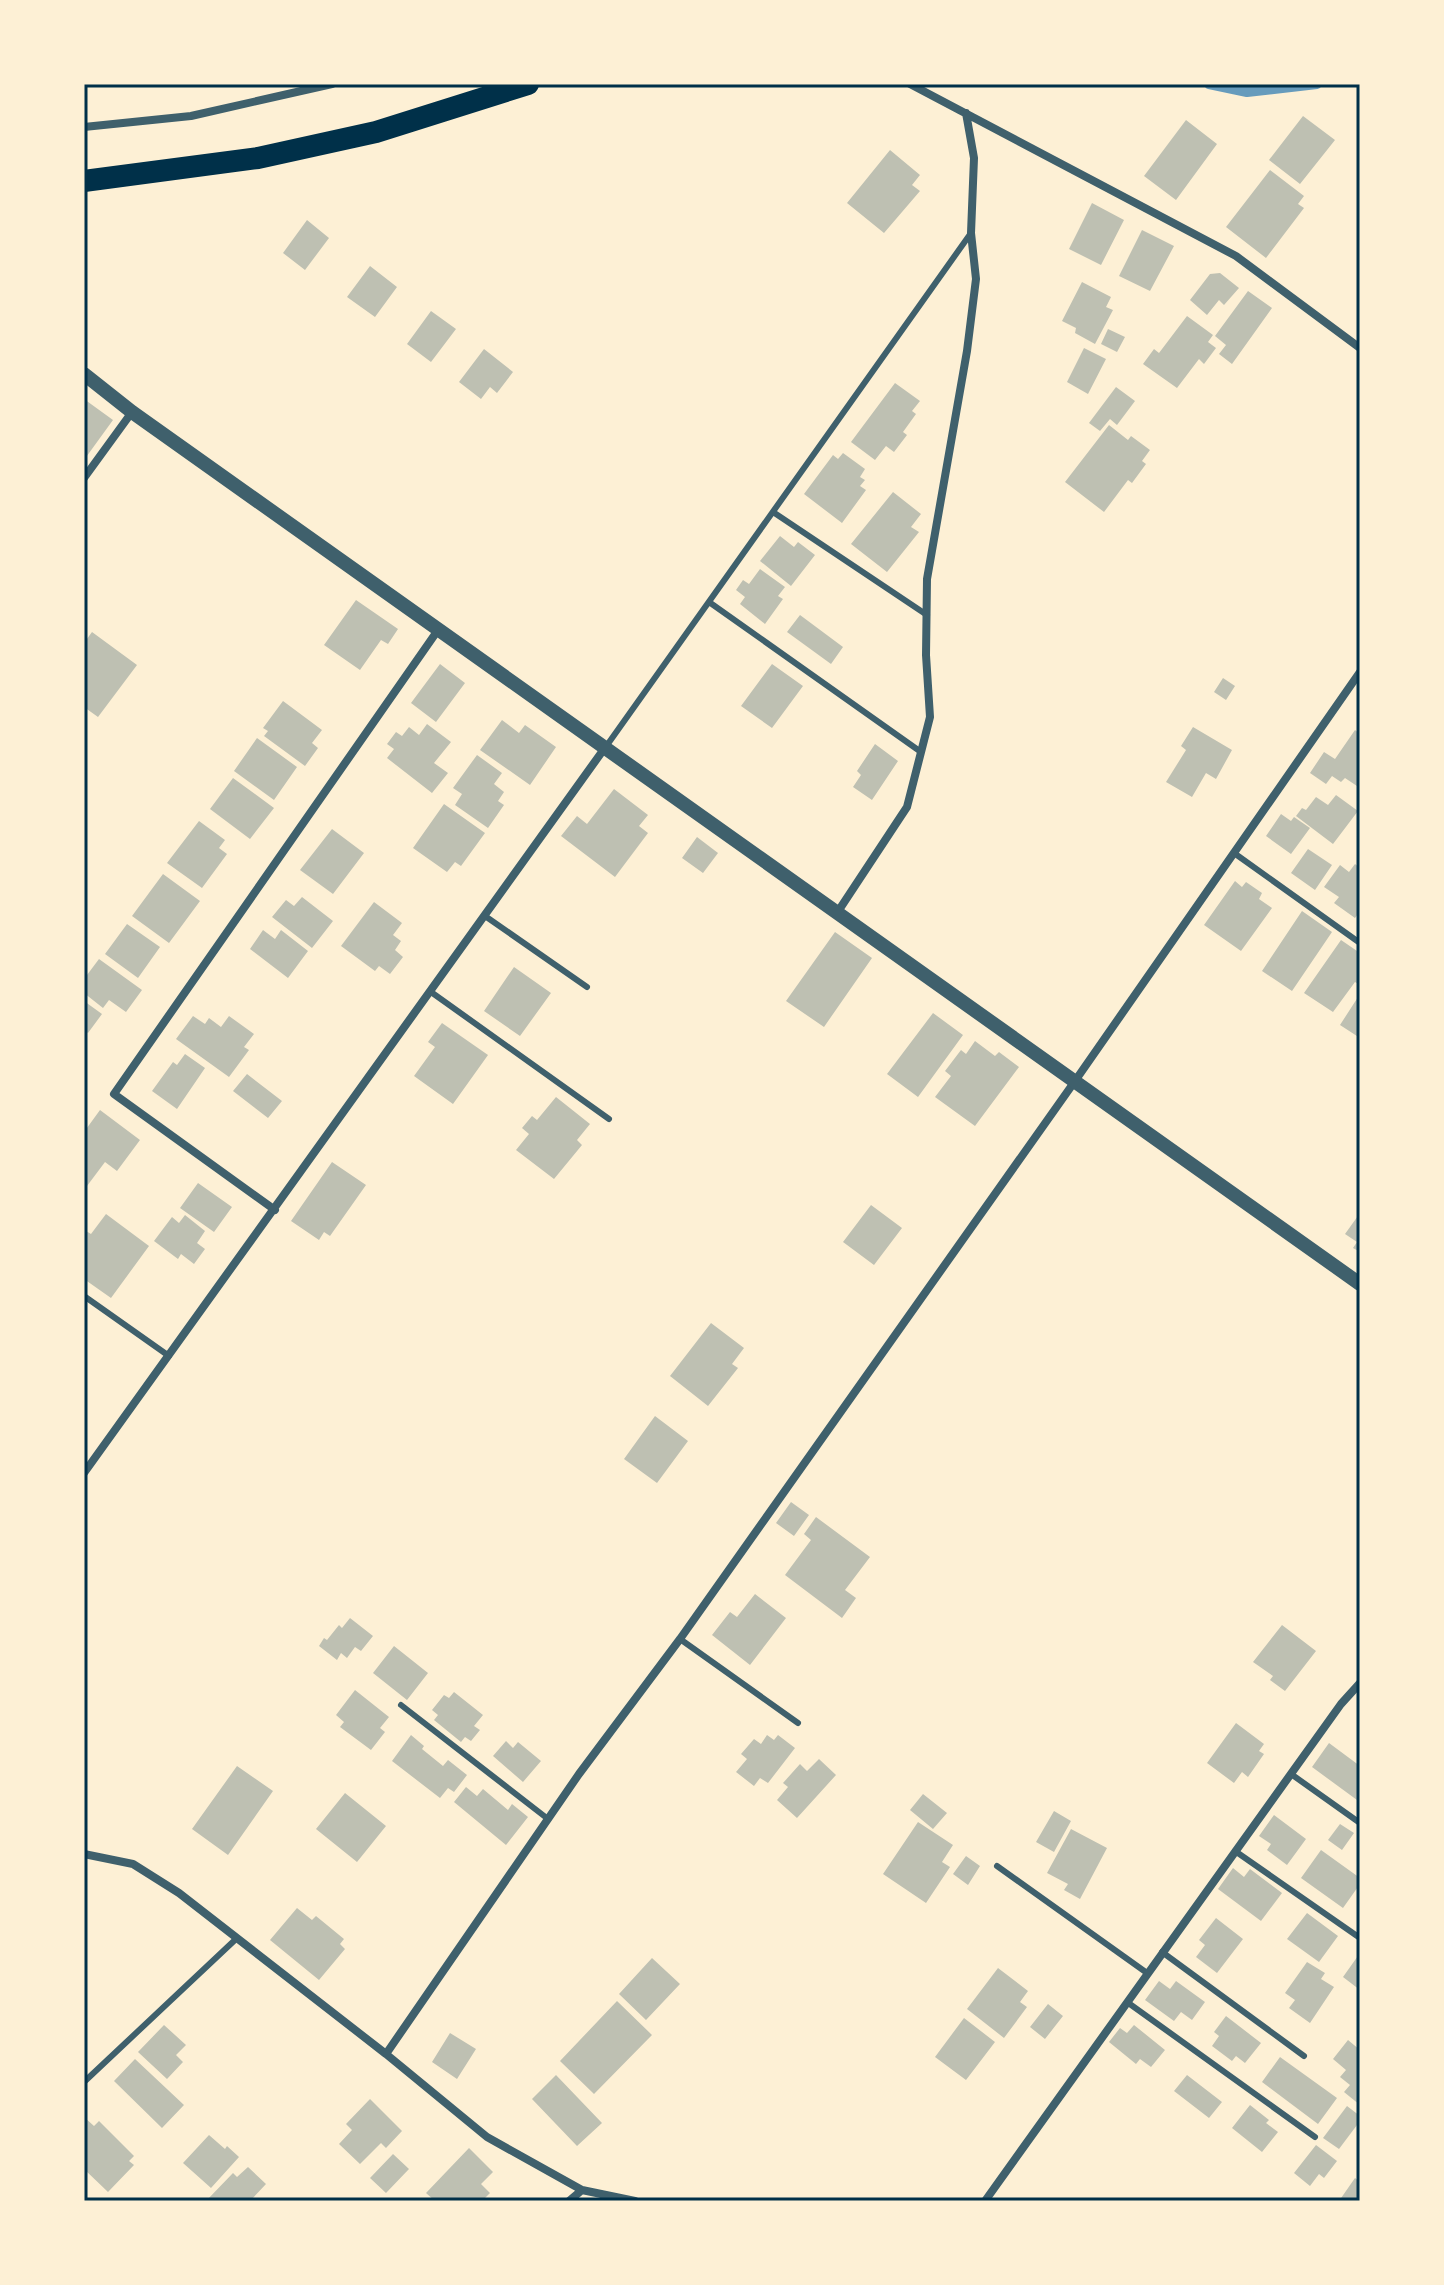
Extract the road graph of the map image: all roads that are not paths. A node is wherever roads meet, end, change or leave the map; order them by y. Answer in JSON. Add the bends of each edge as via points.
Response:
{"nodes":[{"id":1,"x":332,"y":84,"type":"edge"},
{"id":2,"x":528,"y":84,"type":"edge"},
{"id":3,"x":910,"y":84,"type":"edge"},
{"id":4,"x":966,"y":113,"type":"junction"},
{"id":5,"x":84,"y":127,"type":"edge"},
{"id":6,"x":84,"y":181,"type":"edge"},
{"id":7,"x":971,"y":233,"type":"junction"},
{"id":8,"x":1360,"y":348,"type":"edge"},
{"id":9,"x":84,"y":374,"type":"edge"},
{"id":10,"x":132,"y":412,"type":"junction"},
{"id":11,"x":84,"y":478,"type":"edge"},
{"id":12,"x":773,"y":512,"type":"junction"},
{"id":13,"x":709,"y":602,"type":"junction"},
{"id":14,"x":927,"y":615,"type":"junction"},
{"id":15,"x":438,"y":630,"type":"junction"},
{"id":16,"x":1360,"y":672,"type":"edge"},
{"id":17,"x":604,"y":749,"type":"junction"},
{"id":18,"x":922,"y":753,"type":"junction"},
{"id":19,"x":1234,"y":853,"type":"junction"},
{"id":20,"x":837,"y":913,"type":"junction"},
{"id":21,"x":485,"y":916,"type":"junction"},
{"id":22,"x":1360,"y":943,"type":"edge"},
{"id":23,"x":587,"y":987,"type":"dead end"},
{"id":24,"x":431,"y":992,"type":"junction"},
{"id":25,"x":1075,"y":1081,"type":"junction"},
{"id":26,"x":609,"y":1119,"type":"dead end"},
{"id":27,"x":275,"y":1210,"type":"junction"},
{"id":28,"x":1360,"y":1284,"type":"edge"},
{"id":29,"x":84,"y":1296,"type":"edge"},
{"id":30,"x":170,"y":1356,"type":"junction"},
{"id":31,"x":84,"y":1473,"type":"edge"},
{"id":32,"x":680,"y":1639,"type":"junction"},
{"id":33,"x":1360,"y":1683,"type":"edge"},
{"id":34,"x":401,"y":1705,"type":"dead end"},
{"id":35,"x":798,"y":1723,"type":"dead end"},
{"id":36,"x":1291,"y":1774,"type":"junction"},
{"id":37,"x":548,"y":1819,"type":"junction"},
{"id":38,"x":1360,"y":1823,"type":"edge"},
{"id":39,"x":1235,"y":1851,"type":"junction"},
{"id":40,"x":84,"y":1854,"type":"edge"},
{"id":41,"x":997,"y":1866,"type":"dead end"},
{"id":42,"x":1360,"y":1938,"type":"edge"},
{"id":43,"x":236,"y":1939,"type":"junction"},
{"id":44,"x":1162,"y":1952,"type":"junction"},
{"id":45,"x":1147,"y":1973,"type":"junction"},
{"id":46,"x":1127,"y":2002,"type":"junction"},
{"id":47,"x":386,"y":2054,"type":"junction"},
{"id":48,"x":1304,"y":2056,"type":"dead end"},
{"id":49,"x":84,"y":2082,"type":"edge"},
{"id":50,"x":1315,"y":2137,"type":"dead end"},
{"id":51,"x":582,"y":2190,"type":"junction"},
{"id":52,"x":569,"y":2201,"type":"edge"},
{"id":53,"x":635,"y":2201,"type":"edge"},
{"id":54,"x":985,"y":2201,"type":"edge"}],
"edges":[{"from":1,"to":5,"type":"street","via":[[191,116]]},
{"from":2,"to":6,"type":"highway","via":[[376,132],[273,155]]},
{"from":3,"to":4,"type":"street"},
{"from":4,"to":7,"type":"street","via":[[974,158]]},
{"from":4,"to":8,"type":"street","via":[[1236,256]]},
{"from":7,"to":12,"type":"lane"},
{"from":7,"to":14,"type":"street","via":[[976,279],[927,579]]},
{"from":9,"to":10,"type":"street"},
{"from":10,"to":11,"type":"street"},
{"from":10,"to":15,"type":"street"},
{"from":12,"to":13,"type":"lane"},
{"from":12,"to":14,"type":"lane"},
{"from":13,"to":17,"type":"lane"},
{"from":13,"to":18,"type":"lane"},
{"from":14,"to":18,"type":"street","via":[[930,717]]},
{"from":15,"to":17,"type":"street"},
{"from":15,"to":27,"type":"street","via":[[114,1094]]},
{"from":16,"to":19,"type":"street"},
{"from":17,"to":20,"type":"street"},
{"from":17,"to":21,"type":"street"},
{"from":18,"to":20,"type":"street","via":[[907,807]]},
{"from":19,"to":22,"type":"lane"},
{"from":19,"to":25,"type":"street"},
{"from":20,"to":25,"type":"street"},
{"from":21,"to":23,"type":"lane"},
{"from":21,"to":24,"type":"street"},
{"from":24,"to":26,"type":"lane"},
{"from":24,"to":27,"type":"street"},
{"from":25,"to":28,"type":"street"},
{"from":25,"to":32,"type":"street"},
{"from":27,"to":30,"type":"street"},
{"from":29,"to":30,"type":"lane"},
{"from":30,"to":31,"type":"street"},
{"from":32,"to":35,"type":"lane"},
{"from":32,"to":37,"type":"street"},
{"from":33,"to":36,"type":"street"},
{"from":34,"to":37,"type":"lane"},
{"from":36,"to":38,"type":"lane"},
{"from":36,"to":39,"type":"street"},
{"from":37,"to":47,"type":"street"},
{"from":39,"to":42,"type":"lane"},
{"from":39,"to":44,"type":"street"},
{"from":40,"to":43,"type":"street","via":[[133,1864]]},
{"from":41,"to":45,"type":"lane"},
{"from":43,"to":47,"type":"street"},
{"from":43,"to":49,"type":"lane"},
{"from":44,"to":45,"type":"street"},
{"from":44,"to":48,"type":"lane"},
{"from":45,"to":46,"type":"street"},
{"from":46,"to":50,"type":"lane"},
{"from":46,"to":54,"type":"street"},
{"from":47,"to":51,"type":"street","via":[[487,2137]]},
{"from":51,"to":52,"type":"street"},
{"from":51,"to":53,"type":"street"}]}
